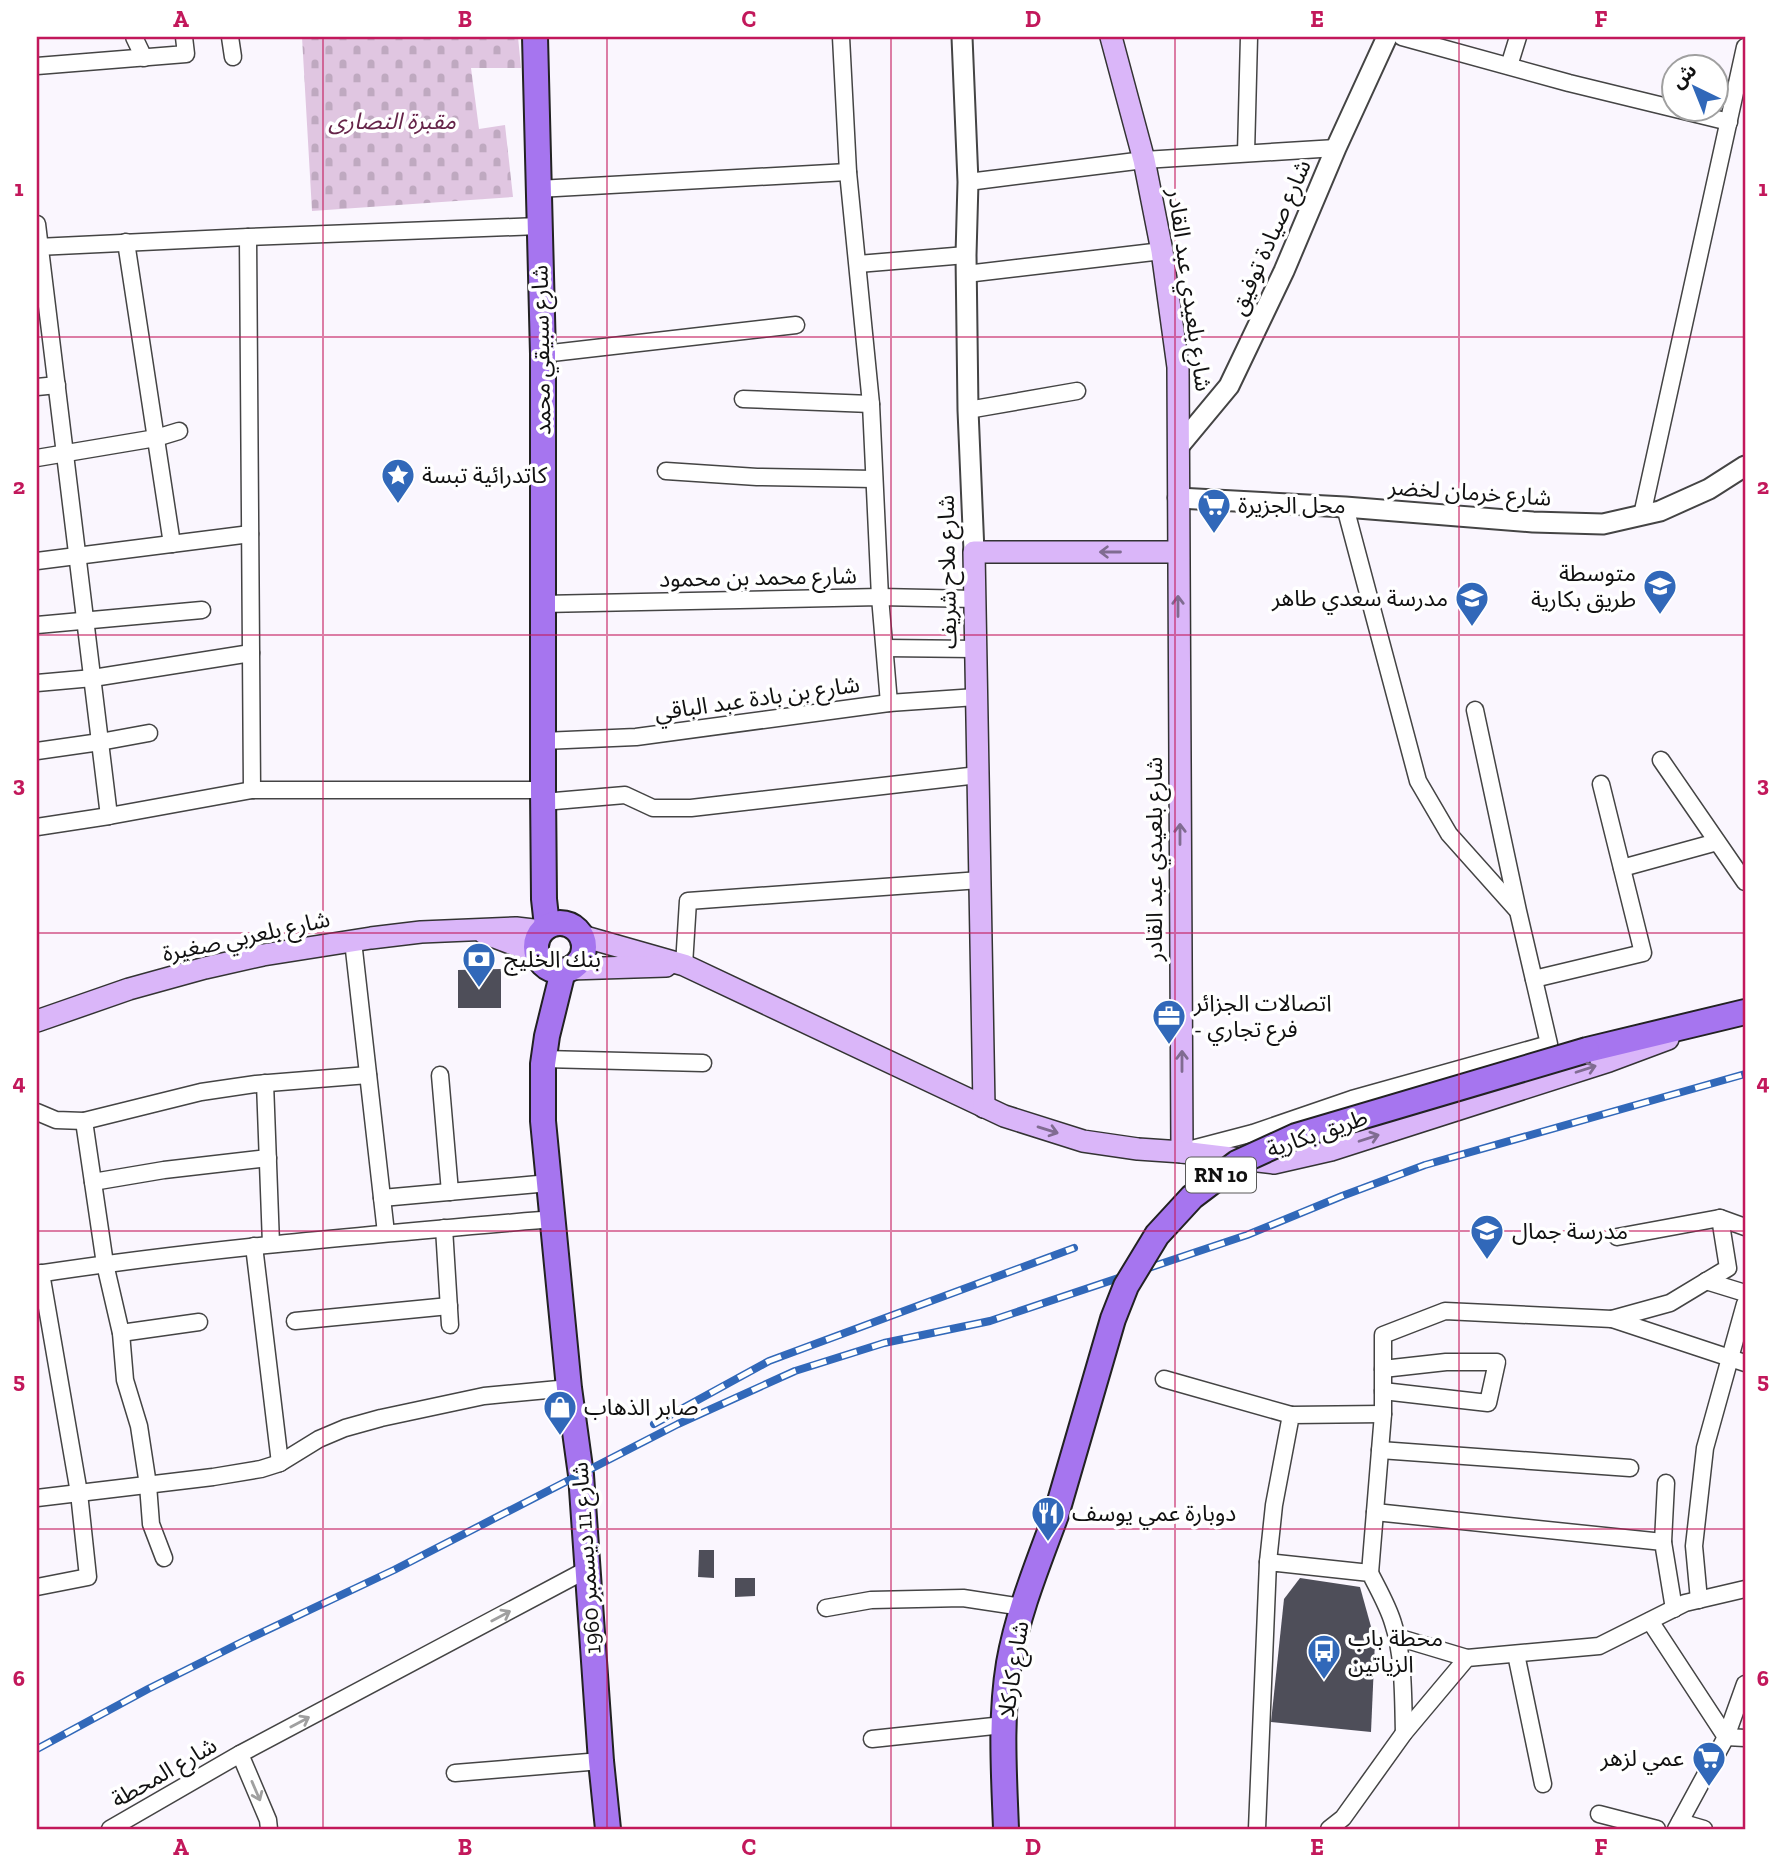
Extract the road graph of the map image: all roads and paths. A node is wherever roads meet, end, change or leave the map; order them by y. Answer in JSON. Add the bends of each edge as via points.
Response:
{"nodes":[{"id":1,"x":134,"y":37,"type":"edge"},
{"id":2,"x":184,"y":37,"type":"edge"},
{"id":3,"x":230,"y":37,"type":"edge"},
{"id":4,"x":535,"y":37,"type":"edge"},
{"id":5,"x":841,"y":37,"type":"edge"},
{"id":6,"x":962,"y":37,"type":"edge"},
{"id":7,"x":1111,"y":37,"type":"edge"},
{"id":8,"x":1249,"y":37,"type":"edge"},
{"id":9,"x":1387,"y":37,"type":"edge"},
{"id":10,"x":1402,"y":37,"type":"edge"},
{"id":11,"x":1518,"y":37,"type":"edge"},
{"id":12,"x":1745,"y":47,"type":"edge"},
{"id":13,"x":233,"y":57,"type":"dead end"},
{"id":14,"x":144,"y":58,"type":"junction"},
{"id":15,"x":37,"y":66,"type":"edge"},
{"id":16,"x":1509,"y":66,"type":"junction"},
{"id":17,"x":1660,"y":105,"type":"edge"},
{"id":18,"x":1730,"y":117,"type":"edge"},
{"id":19,"x":1729,"y":122,"type":"edge"},
{"id":20,"x":1336,"y":148,"type":"junction"},
{"id":21,"x":1246,"y":153,"type":"junction"},
{"id":22,"x":1144,"y":160,"type":"junction"},
{"id":23,"x":848,"y":172,"type":"junction"},
{"id":24,"x":968,"y":183,"type":"junction"},
{"id":25,"x":538,"y":189,"type":"junction"},
{"id":26,"x":37,"y":225,"type":"edge"},
{"id":27,"x":540,"y":226,"type":"junction"},
{"id":28,"x":248,"y":237,"type":"junction"},
{"id":29,"x":126,"y":242,"type":"junction"},
{"id":30,"x":39,"y":247,"type":"edge"},
{"id":31,"x":1162,"y":251,"type":"junction"},
{"id":32,"x":858,"y":264,"type":"junction"},
{"id":33,"x":966,"y":264,"type":"junction"},
{"id":34,"x":43,"y":313,"type":"edge"},
{"id":35,"x":796,"y":325,"type":"dead end"},
{"id":36,"x":542,"y":354,"type":"junction"},
{"id":37,"x":57,"y":385,"type":"junction"},
{"id":38,"x":37,"y":387,"type":"edge"},
{"id":39,"x":1077,"y":391,"type":"dead end"},
{"id":40,"x":743,"y":399,"type":"dead end"},
{"id":41,"x":871,"y":404,"type":"junction"},
{"id":42,"x":968,"y":410,"type":"junction"},
{"id":43,"x":179,"y":431,"type":"dead end"},
{"id":44,"x":156,"y":438,"type":"junction"},
{"id":45,"x":1180,"y":445,"type":"junction"},
{"id":46,"x":65,"y":453,"type":"junction"},
{"id":47,"x":37,"y":458,"type":"edge"},
{"id":48,"x":1745,"y":466,"type":"edge"},
{"id":49,"x":666,"y":471,"type":"dead end"},
{"id":50,"x":874,"y":479,"type":"junction"},
{"id":51,"x":1178,"y":498,"type":"junction"},
{"id":52,"x":1345,"y":507,"type":"junction"},
{"id":53,"x":1642,"y":515,"type":"junction"},
{"id":54,"x":250,"y":534,"type":"junction"},
{"id":55,"x":172,"y":544,"type":"junction"},
{"id":56,"x":974,"y":552,"type":"junction"},
{"id":57,"x":1178,"y":552,"type":"junction"},
{"id":58,"x":78,"y":556,"type":"junction"},
{"id":59,"x":37,"y":561,"type":"edge"},
{"id":60,"x":880,"y":597,"type":"junction"},
{"id":61,"x":975,"y":599,"type":"junction"},
{"id":62,"x":542,"y":604,"type":"junction"},
{"id":63,"x":202,"y":610,"type":"dead end"},
{"id":64,"x":86,"y":620,"type":"junction"},
{"id":65,"x":37,"y":625,"type":"edge"},
{"id":66,"x":885,"y":648,"type":"junction"},
{"id":67,"x":975,"y":649,"type":"junction"},
{"id":68,"x":251,"y":653,"type":"junction"},
{"id":69,"x":93,"y":678,"type":"junction"},
{"id":70,"x":37,"y":683,"type":"edge"},
{"id":71,"x":976,"y":696,"type":"junction"},
{"id":72,"x":888,"y":704,"type":"junction"},
{"id":73,"x":1475,"y":710,"type":"dead end"},
{"id":74,"x":149,"y":733,"type":"dead end"},
{"id":75,"x":543,"y":741,"type":"junction"},
{"id":76,"x":100,"y":742,"type":"junction"},
{"id":77,"x":37,"y":751,"type":"edge"},
{"id":78,"x":1661,"y":760,"type":"dead end"},
{"id":79,"x":978,"y":775,"type":"junction"},
{"id":80,"x":1601,"y":784,"type":"dead end"},
{"id":81,"x":252,"y":790,"type":"junction"},
{"id":82,"x":543,"y":796,"type":"junction"},
{"id":83,"x":109,"y":816,"type":"junction"},
{"id":84,"x":37,"y":827,"type":"edge"},
{"id":85,"x":1717,"y":842,"type":"junction"},
{"id":86,"x":1622,"y":868,"type":"junction"},
{"id":87,"x":544,"y":874,"type":"junction"},
{"id":88,"x":980,"y":880,"type":"junction"},
{"id":89,"x":1745,"y":882,"type":"edge"},
{"id":90,"x":1518,"y":911,"type":"junction"},
{"id":91,"x":580,"y":932,"type":"junction"},
{"id":92,"x":353,"y":941,"type":"junction"},
{"id":93,"x":541,"y":943,"type":"junction"},
{"id":94,"x":684,"y":965,"type":"junction"},
{"id":95,"x":567,"y":970,"type":"junction"},
{"id":96,"x":1534,"y":979,"type":"junction"},
{"id":97,"x":1745,"y":1012,"type":"edge"},
{"id":98,"x":37,"y":1021,"type":"edge"},
{"id":99,"x":1705,"y":1022,"type":"junction"},
{"id":100,"x":546,"y":1048,"type":"junction"},
{"id":101,"x":703,"y":1063,"type":"dead end"},
{"id":102,"x":368,"y":1075,"type":"junction"},
{"id":103,"x":440,"y":1075,"type":"dead end"},
{"id":104,"x":265,"y":1083,"type":"junction"},
{"id":105,"x":984,"y":1107,"type":"junction"},
{"id":106,"x":37,"y":1112,"type":"edge"},
{"id":107,"x":85,"y":1121,"type":"junction"},
{"id":108,"x":1182,"y":1152,"type":"junction"},
{"id":109,"x":268,"y":1158,"type":"junction"},
{"id":110,"x":93,"y":1182,"type":"junction"},
{"id":111,"x":549,"y":1184,"type":"junction"},
{"id":112,"x":450,"y":1192,"type":"junction"},
{"id":113,"x":382,"y":1198,"type":"junction"},
{"id":114,"x":1720,"y":1218,"type":"junction"},
{"id":115,"x":552,"y":1219,"type":"junction"},
{"id":116,"x":1745,"y":1227,"type":"edge"},
{"id":117,"x":444,"y":1228,"type":"junction"},
{"id":118,"x":386,"y":1233,"type":"junction"},
{"id":119,"x":1617,"y":1237,"type":"dead end"},
{"id":120,"x":262,"y":1245,"type":"junction"},
{"id":121,"x":105,"y":1264,"type":"junction"},
{"id":122,"x":39,"y":1274,"type":"edge"},
{"id":123,"x":1706,"y":1281,"type":"junction"},
{"id":124,"x":1745,"y":1293,"type":"edge"},
{"id":125,"x":1745,"y":1304,"type":"edge"},
{"id":126,"x":449,"y":1306,"type":"junction"},
{"id":127,"x":1612,"y":1319,"type":"junction"},
{"id":128,"x":295,"y":1321,"type":"dead end"},
{"id":129,"x":199,"y":1322,"type":"dead end"},
{"id":130,"x":450,"y":1325,"type":"dead end"},
{"id":131,"x":121,"y":1333,"type":"junction"},
{"id":132,"x":1738,"y":1360,"type":"edge"},
{"id":133,"x":1383,"y":1369,"type":"junction"},
{"id":134,"x":1164,"y":1379,"type":"dead end"},
{"id":135,"x":569,"y":1388,"type":"junction"},
{"id":136,"x":1383,"y":1391,"type":"junction"},
{"id":137,"x":1291,"y":1415,"type":"junction"},
{"id":138,"x":1383,"y":1415,"type":"junction"},
{"id":139,"x":1380,"y":1450,"type":"junction"},
{"id":140,"x":280,"y":1463,"type":"junction"},
{"id":141,"x":1630,"y":1468,"type":"dead end"},
{"id":142,"x":1666,"y":1483,"type":"dead end"},
{"id":143,"x":148,"y":1485,"type":"junction"},
{"id":144,"x":79,"y":1493,"type":"junction"},
{"id":145,"x":37,"y":1498,"type":"edge"},
{"id":146,"x":1375,"y":1512,"type":"junction"},
{"id":147,"x":1056,"y":1515,"type":"joint"},
{"id":148,"x":1662,"y":1542,"type":"junction"},
{"id":149,"x":164,"y":1558,"type":"dead end"},
{"id":150,"x":1268,"y":1562,"type":"junction"},
{"id":151,"x":586,"y":1570,"type":"junction"},
{"id":152,"x":1370,"y":1573,"type":"junction"},
{"id":153,"x":37,"y":1587,"type":"edge"},
{"id":154,"x":1745,"y":1589,"type":"edge"},
{"id":155,"x":1699,"y":1600,"type":"junction"},
{"id":156,"x":1023,"y":1607,"type":"junction"},
{"id":157,"x":826,"y":1608,"type":"dead end"},
{"id":158,"x":1674,"y":1609,"type":"junction"},
{"id":159,"x":1650,"y":1621,"type":"junction"},
{"id":160,"x":1397,"y":1637,"type":"junction"},
{"id":161,"x":1516,"y":1654,"type":"junction"},
{"id":162,"x":1467,"y":1658,"type":"junction"},
{"id":163,"x":1745,"y":1684,"type":"edge"},
{"id":164,"x":1003,"y":1725,"type":"junction"},
{"id":165,"x":1404,"y":1733,"type":"junction"},
{"id":166,"x":1726,"y":1737,"type":"junction"},
{"id":167,"x":1745,"y":1738,"type":"edge"},
{"id":168,"x":872,"y":1739,"type":"dead end"},
{"id":169,"x":240,"y":1754,"type":"junction"},
{"id":170,"x":601,"y":1761,"type":"junction"},
{"id":171,"x":455,"y":1773,"type":"dead end"},
{"id":172,"x":1543,"y":1784,"type":"dead end"},
{"id":173,"x":1599,"y":1814,"type":"dead end"},
{"id":174,"x":1678,"y":1826,"type":"edge"},
{"id":175,"x":110,"y":1829,"type":"edge"},
{"id":176,"x":270,"y":1829,"type":"edge"},
{"id":177,"x":608,"y":1829,"type":"edge"},
{"id":178,"x":1006,"y":1829,"type":"edge"},
{"id":179,"x":1257,"y":1829,"type":"edge"},
{"id":180,"x":1329,"y":1829,"type":"edge"},
{"id":181,"x":1657,"y":1829,"type":"edge"},
{"id":182,"x":1704,"y":1829,"type":"edge"}],
"edges":[{"from":1,"to":14,"type":"street"},
{"from":2,"to":14,"type":"street","via":[[186,54]]},
{"from":3,"to":13,"type":"street"},
{"from":4,"to":25,"type":"main road","name":"شارع سبيقي محمد"},
{"from":5,"to":23,"type":"street"},
{"from":6,"to":24,"type":"street","name":"شارع ملاح شريف"},
{"from":7,"to":22,"type":"main road","name":"شارع بلعيدي عبد القادر"},
{"from":8,"to":21,"type":"street"},
{"from":9,"to":20,"type":"street","name":"شارع صيادة توفيق"},
{"from":10,"to":16,"type":"street"},
{"from":11,"to":16,"type":"street"},
{"from":12,"to":18,"type":"street"},
{"from":14,"to":15,"type":"street"},
{"from":16,"to":17,"type":"street"},
{"from":19,"to":53,"type":"street"},
{"from":20,"to":21,"type":"street"},
{"from":20,"to":45,"type":"street","name":"شارع صيادة توفيق","via":[[1229,386]]},
{"from":21,"to":22,"type":"street"},
{"from":22,"to":24,"type":"street"},
{"from":22,"to":31,"type":"main road","name":"شارع بلعيدي عبد القادر"},
{"from":23,"to":25,"type":"street"},
{"from":23,"to":32,"type":"street"},
{"from":24,"to":33,"type":"street","name":"شارع ملاح شريف"},
{"from":25,"to":27,"type":"main road","name":"شارع سبيقي محمد"},
{"from":26,"to":30,"type":"street"},
{"from":27,"to":28,"type":"street"},
{"from":27,"to":36,"type":"main road","name":"شارع سبيقي محمد"},
{"from":28,"to":29,"type":"street"},
{"from":28,"to":54,"type":"street"},
{"from":29,"to":30,"type":"street"},
{"from":29,"to":44,"type":"street"},
{"from":30,"to":34,"type":"street"},
{"from":31,"to":33,"type":"street"},
{"from":31,"to":45,"type":"main road","name":"شارع بلعيدي عبد القادر","via":[[1178,367]]},
{"from":32,"to":33,"type":"street"},
{"from":32,"to":41,"type":"street"},
{"from":33,"to":42,"type":"street","name":"شارع ملاح شريف"},
{"from":34,"to":37,"type":"street"},
{"from":35,"to":36,"type":"street"},
{"from":36,"to":62,"type":"main road","name":"شارع سبيقي محمد"},
{"from":37,"to":38,"type":"street"},
{"from":37,"to":46,"type":"street"},
{"from":39,"to":42,"type":"street"},
{"from":40,"to":41,"type":"street"},
{"from":41,"to":50,"type":"street"},
{"from":42,"to":56,"type":"street","name":"شارع ملاح شريف"},
{"from":43,"to":44,"type":"street"},
{"from":44,"to":46,"type":"street"},
{"from":44,"to":55,"type":"street"},
{"from":45,"to":51,"type":"main road","name":"شارع بلعيدي عبد القادر"},
{"from":46,"to":47,"type":"street"},
{"from":46,"to":58,"type":"street"},
{"from":48,"to":53,"type":"street","name":"شارع خرمان لخضر","via":[[1709,489]]},
{"from":49,"to":50,"type":"street"},
{"from":50,"to":60,"type":"street"},
{"from":51,"to":52,"type":"street","name":"شارع خرمان لخضر"},
{"from":51,"to":57,"type":"main road","name":"شارع بلعيدي عبد القادر"},
{"from":52,"to":53,"type":"street","name":"شارع خرمان لخضر","via":[[1603,524]]},
{"from":52,"to":90,"type":"street","via":[[1418,781],[1449,834]]},
{"from":54,"to":55,"type":"street"},
{"from":54,"to":68,"type":"street"},
{"from":55,"to":58,"type":"street"},
{"from":57,"to":56,"type":"main road","one_way":true},
{"from":56,"to":61,"type":"main road","name":"شارع ملاح شريف"},
{"from":108,"to":57,"type":"main road","name":"شارع بلعيدي عبد القادر","one_way":true},
{"from":58,"to":59,"type":"street"},
{"from":58,"to":64,"type":"street"},
{"from":60,"to":61,"type":"street","name":"شارع محمد بن محمود"},
{"from":60,"to":62,"type":"street","name":"شارع محمد بن محمود"},
{"from":60,"to":66,"type":"street"},
{"from":61,"to":67,"type":"main road","name":"شارع ملاح شريف"},
{"from":62,"to":75,"type":"main road","name":"شارع سبيقي محمد"},
{"from":63,"to":64,"type":"street"},
{"from":64,"to":65,"type":"street"},
{"from":64,"to":69,"type":"street"},
{"from":66,"to":67,"type":"street"},
{"from":66,"to":72,"type":"street"},
{"from":67,"to":71,"type":"main road","name":"شارع ملاح شريف"},
{"from":68,"to":69,"type":"street"},
{"from":68,"to":81,"type":"street"},
{"from":69,"to":70,"type":"street"},
{"from":69,"to":76,"type":"street"},
{"from":71,"to":72,"type":"street","name":"شارع بن بادة عبد الباقي"},
{"from":71,"to":79,"type":"main road","name":"شارع ملاح شريف"},
{"from":72,"to":75,"type":"street","name":"شارع بن بادة عبد الباقي","via":[[636,737]]},
{"from":73,"to":90,"type":"street"},
{"from":74,"to":76,"type":"street"},
{"from":75,"to":82,"type":"main road","name":"شارع سبيقي محمد"},
{"from":76,"to":77,"type":"street"},
{"from":76,"to":83,"type":"street"},
{"from":78,"to":85,"type":"street"},
{"from":79,"to":82,"type":"street","via":[[691,808],[653,808],[625,795]]},
{"from":79,"to":88,"type":"main road","name":"شارع ملاح شريف"},
{"from":80,"to":86,"type":"street"},
{"from":81,"to":82,"type":"street"},
{"from":81,"to":83,"type":"street"},
{"from":82,"to":87,"type":"main road","name":"شارع سبيقي محمد"},
{"from":83,"to":84,"type":"street"},
{"from":85,"to":86,"type":"street"},
{"from":85,"to":89,"type":"street"},
{"from":86,"to":96,"type":"street","via":[[1643,953]]},
{"from":87,"to":91,"type":"main road"},
{"from":87,"to":93,"type":"main road","name":"شارع سبيقي محمد"},
{"from":88,"to":94,"type":"street","via":[[688,901]]},
{"from":88,"to":105,"type":"main road","name":"شارع ملاح شريف"},
{"from":90,"to":96,"type":"street"},
{"from":91,"to":93,"type":"main road","via":[[561,922]]},
{"from":91,"to":94,"type":"main road"},
{"from":91,"to":95,"type":"main road","via":[[585,951],[577,965]]},
{"from":92,"to":93,"type":"main road","name":"شارع بلعربي صغيرة","via":[[421,932],[516,928]]},
{"from":92,"to":98,"type":"main road","name":"شارع بلعربي صغيرة","via":[[205,968]]},
{"from":92,"to":102,"type":"street"},
{"from":93,"to":95,"type":"main road","via":[[550,969]]},
{"from":93,"to":100,"type":"main road","name":"شارع 11 ديسمبر 1960"},
{"from":94,"to":95,"type":"main road"},
{"from":94,"to":105,"type":"main road"},
{"from":95,"to":100,"type":"main road","name":"شارع 11 ديسمبر 1960"},
{"from":96,"to":108,"type":"street","via":[[1549,1044]]},
{"from":97,"to":99,"type":"main road","number":"RN 10"},
{"from":108,"to":99,"type":"main road","one_way":true,"via":[[1274,1163],[1331,1150],[1609,1061]]},
{"from":99,"to":147,"type":"main road","name":"طريق بكارية","number":"RN 10","bridge":true,"via":[[1587,1049],[1296,1136],[1237,1163],[1192,1196],[1157,1234],[1126,1286]]},
{"from":100,"to":101,"type":"street"},
{"from":100,"to":111,"type":"main road","name":"شارع 11 ديسمبر 1960","via":[[543,1121]]},
{"from":102,"to":104,"type":"street"},
{"from":102,"to":113,"type":"street"},
{"from":103,"to":112,"type":"street"},
{"from":104,"to":107,"type":"street"},
{"from":104,"to":109,"type":"street"},
{"from":105,"to":108,"type":"main road","one_way":true,"via":[[1083,1141]]},
{"from":106,"to":107,"type":"street","via":[[56,1120]]},
{"from":107,"to":110,"type":"street"},
{"from":109,"to":110,"type":"street"},
{"from":109,"to":120,"type":"street"},
{"from":110,"to":121,"type":"street"},
{"from":111,"to":112,"type":"street"},
{"from":111,"to":115,"type":"main road","name":"شارع 11 ديسمبر 1960"},
{"from":112,"to":113,"type":"street"},
{"from":113,"to":118,"type":"street"},
{"from":114,"to":116,"type":"street"},
{"from":114,"to":119,"type":"street"},
{"from":114,"to":123,"type":"street","via":[[1728,1268]]},
{"from":115,"to":117,"type":"street"},
{"from":115,"to":135,"type":"main road","name":"شارع 11 ديسمبر 1960"},
{"from":117,"to":118,"type":"street"},
{"from":117,"to":126,"type":"street"},
{"from":118,"to":120,"type":"street"},
{"from":120,"to":121,"type":"street"},
{"from":120,"to":140,"type":"street"},
{"from":121,"to":122,"type":"street"},
{"from":121,"to":131,"type":"street"},
{"from":122,"to":144,"type":"street"},
{"from":123,"to":124,"type":"street"},
{"from":123,"to":127,"type":"street","via":[[1670,1303]]},
{"from":125,"to":132,"type":"street"},
{"from":126,"to":128,"type":"street"},
{"from":126,"to":130,"type":"street"},
{"from":127,"to":132,"type":"street"},
{"from":127,"to":133,"type":"street","via":[[1445,1311],[1383,1335]]},
{"from":129,"to":131,"type":"street"},
{"from":131,"to":143,"type":"street","via":[[125,1380]]},
{"from":132,"to":155,"type":"street","via":[[1705,1448],[1694,1546]]},
{"from":133,"to":136,"type":"street"},
{"from":133,"to":136,"type":"street","via":[[1497,1362],[1488,1403]]},
{"from":134,"to":137,"type":"street"},
{"from":135,"to":140,"type":"street","via":[[484,1396],[381,1418],[328,1435]]},
{"from":135,"to":151,"type":"main road","name":"شارع 11 ديسمبر 1960","via":[[581,1475]]},
{"from":136,"to":138,"type":"street"},
{"from":137,"to":138,"type":"street"},
{"from":137,"to":150,"type":"street"},
{"from":138,"to":139,"type":"street"},
{"from":139,"to":141,"type":"street"},
{"from":139,"to":146,"type":"street"},
{"from":140,"to":143,"type":"street","via":[[213,1478]]},
{"from":142,"to":148,"type":"street"},
{"from":143,"to":144,"type":"street"},
{"from":143,"to":149,"type":"street","via":[[151,1524]]},
{"from":144,"to":145,"type":"street"},
{"from":144,"to":153,"type":"street","via":[[88,1577]]},
{"from":146,"to":148,"type":"street"},
{"from":146,"to":152,"type":"street"},
{"from":147,"to":156,"type":"main road","name":"شارع كاركلا","number":"RN 10"},
{"from":148,"to":158,"type":"street"},
{"from":150,"to":152,"type":"street"},
{"from":150,"to":179,"type":"street"},
{"from":169,"to":151,"type":"street","name":"شارع المحطة","one_way":true},
{"from":151,"to":170,"type":"main road","name":"شارع 11 ديسمبر 1960"},
{"from":152,"to":160,"type":"street"},
{"from":154,"to":155,"type":"street"},
{"from":155,"to":158,"type":"street"},
{"from":156,"to":157,"type":"street","via":[[963,1598],[871,1600]]},
{"from":156,"to":164,"type":"main road","name":"شارع كاركلا","number":"RN 10","via":[[1009,1663]]},
{"from":158,"to":159,"type":"street"},
{"from":159,"to":161,"type":"street","via":[[1599,1646]]},
{"from":159,"to":166,"type":"street"},
{"from":160,"to":162,"type":"street"},
{"from":160,"to":165,"type":"street"},
{"from":161,"to":162,"type":"street"},
{"from":161,"to":172,"type":"street"},
{"from":162,"to":165,"type":"street"},
{"from":163,"to":166,"type":"street"},
{"from":164,"to":168,"type":"street"},
{"from":164,"to":178,"type":"main road","name":"شارع كاركلا","number":"RN 10"},
{"from":165,"to":180,"type":"street","via":[[1343,1818]]},
{"from":166,"to":167,"type":"street"},
{"from":166,"to":174,"type":"street"},
{"from":169,"to":175,"type":"street","name":"شارع المحطة"},
{"from":169,"to":176,"type":"street","one_way":true},
{"from":170,"to":171,"type":"street"},
{"from":170,"to":177,"type":"main road","name":"شارع 11 ديسمبر 1960"},
{"from":173,"to":181,"type":"street"},
{"from":174,"to":182,"type":"street"}]}
